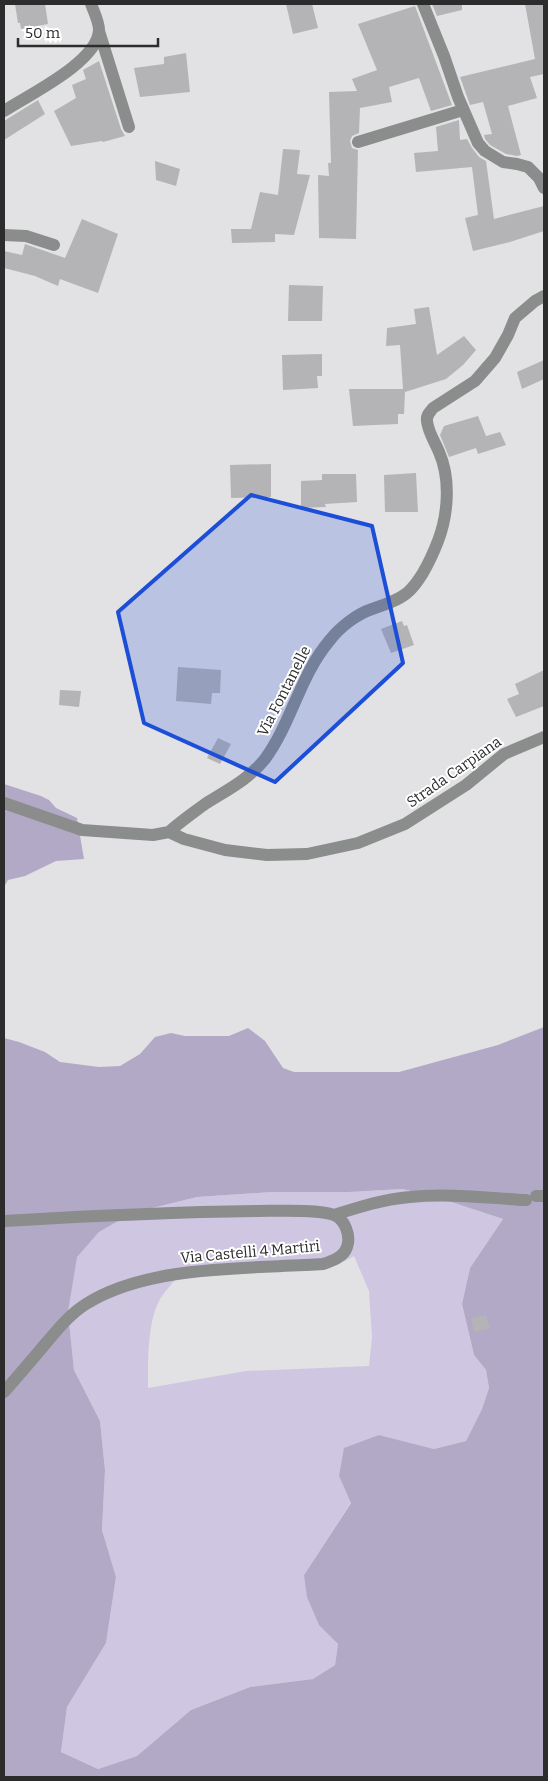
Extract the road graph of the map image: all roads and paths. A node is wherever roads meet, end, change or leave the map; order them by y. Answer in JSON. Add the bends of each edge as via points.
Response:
{"nodes":[{"id":1,"x":91,"y":4,"type":"edge"},
{"id":2,"x":422,"y":4,"type":"edge"},
{"id":3,"x":99,"y":31,"type":"junction"},
{"id":4,"x":463,"y":110,"type":"junction"},
{"id":5,"x":4,"y":111,"type":"edge"},
{"id":6,"x":129,"y":128,"type":"dead end"},
{"id":7,"x":358,"y":142,"type":"dead end"},
{"id":8,"x":544,"y":188,"type":"edge"},
{"id":9,"x":4,"y":235,"type":"edge"},
{"id":10,"x":54,"y":245,"type":"dead end"},
{"id":11,"x":544,"y":296,"type":"edge"},
{"id":12,"x":544,"y":737,"type":"edge"},
{"id":13,"x":4,"y":803,"type":"edge"},
{"id":14,"x":169,"y":832,"type":"junction"},
{"id":15,"x":536,"y":1197,"type":"edge"},
{"id":16,"x":334,"y":1215,"type":"junction"},
{"id":17,"x":4,"y":1221,"type":"edge"},
{"id":18,"x":4,"y":1392,"type":"edge"}],
"edges":[{"from":1,"to":3,"type":"street"},
{"from":2,"to":4,"type":"street"},
{"from":3,"to":5,"type":"street","via":[[95,43],[81,61]]},
{"from":3,"to":6,"type":"street"},
{"from":4,"to":7,"type":"street"},
{"from":4,"to":8,"type":"street","via":[[485,151],[503,162],[528,168],[540,178]]},
{"from":9,"to":10,"type":"street","via":[[26,236]]},
{"from":11,"to":14,"type":"street","name":"Via Fontanelle","via":[[514,318],[495,358],[475,381],[428,414],[428,428],[444,466],[446,497],[442,530],[421,575],[406,593],[363,613],[334,635],[310,669],[282,732],[258,767]]},
{"from":12,"to":14,"type":"street","name":"Strada Carpiana","via":[[504,754],[466,785],[405,824],[358,843],[327,851],[285,856],[245,853],[202,845]]},
{"from":13,"to":14,"type":"street","name":"Strada Carpiana","via":[[82,830],[153,835]]},
{"from":15,"to":16,"type":"street","via":[[410,1197]]},
{"from":16,"to":17,"type":"street","via":[[202,1212]]},
{"from":16,"to":18,"type":"street","name":"Via Castelli 4 Martiri","via":[[344,1222],[348,1238],[347,1247],[336,1259],[323,1264],[156,1277],[128,1285],[86,1304],[71,1315]]}]}
